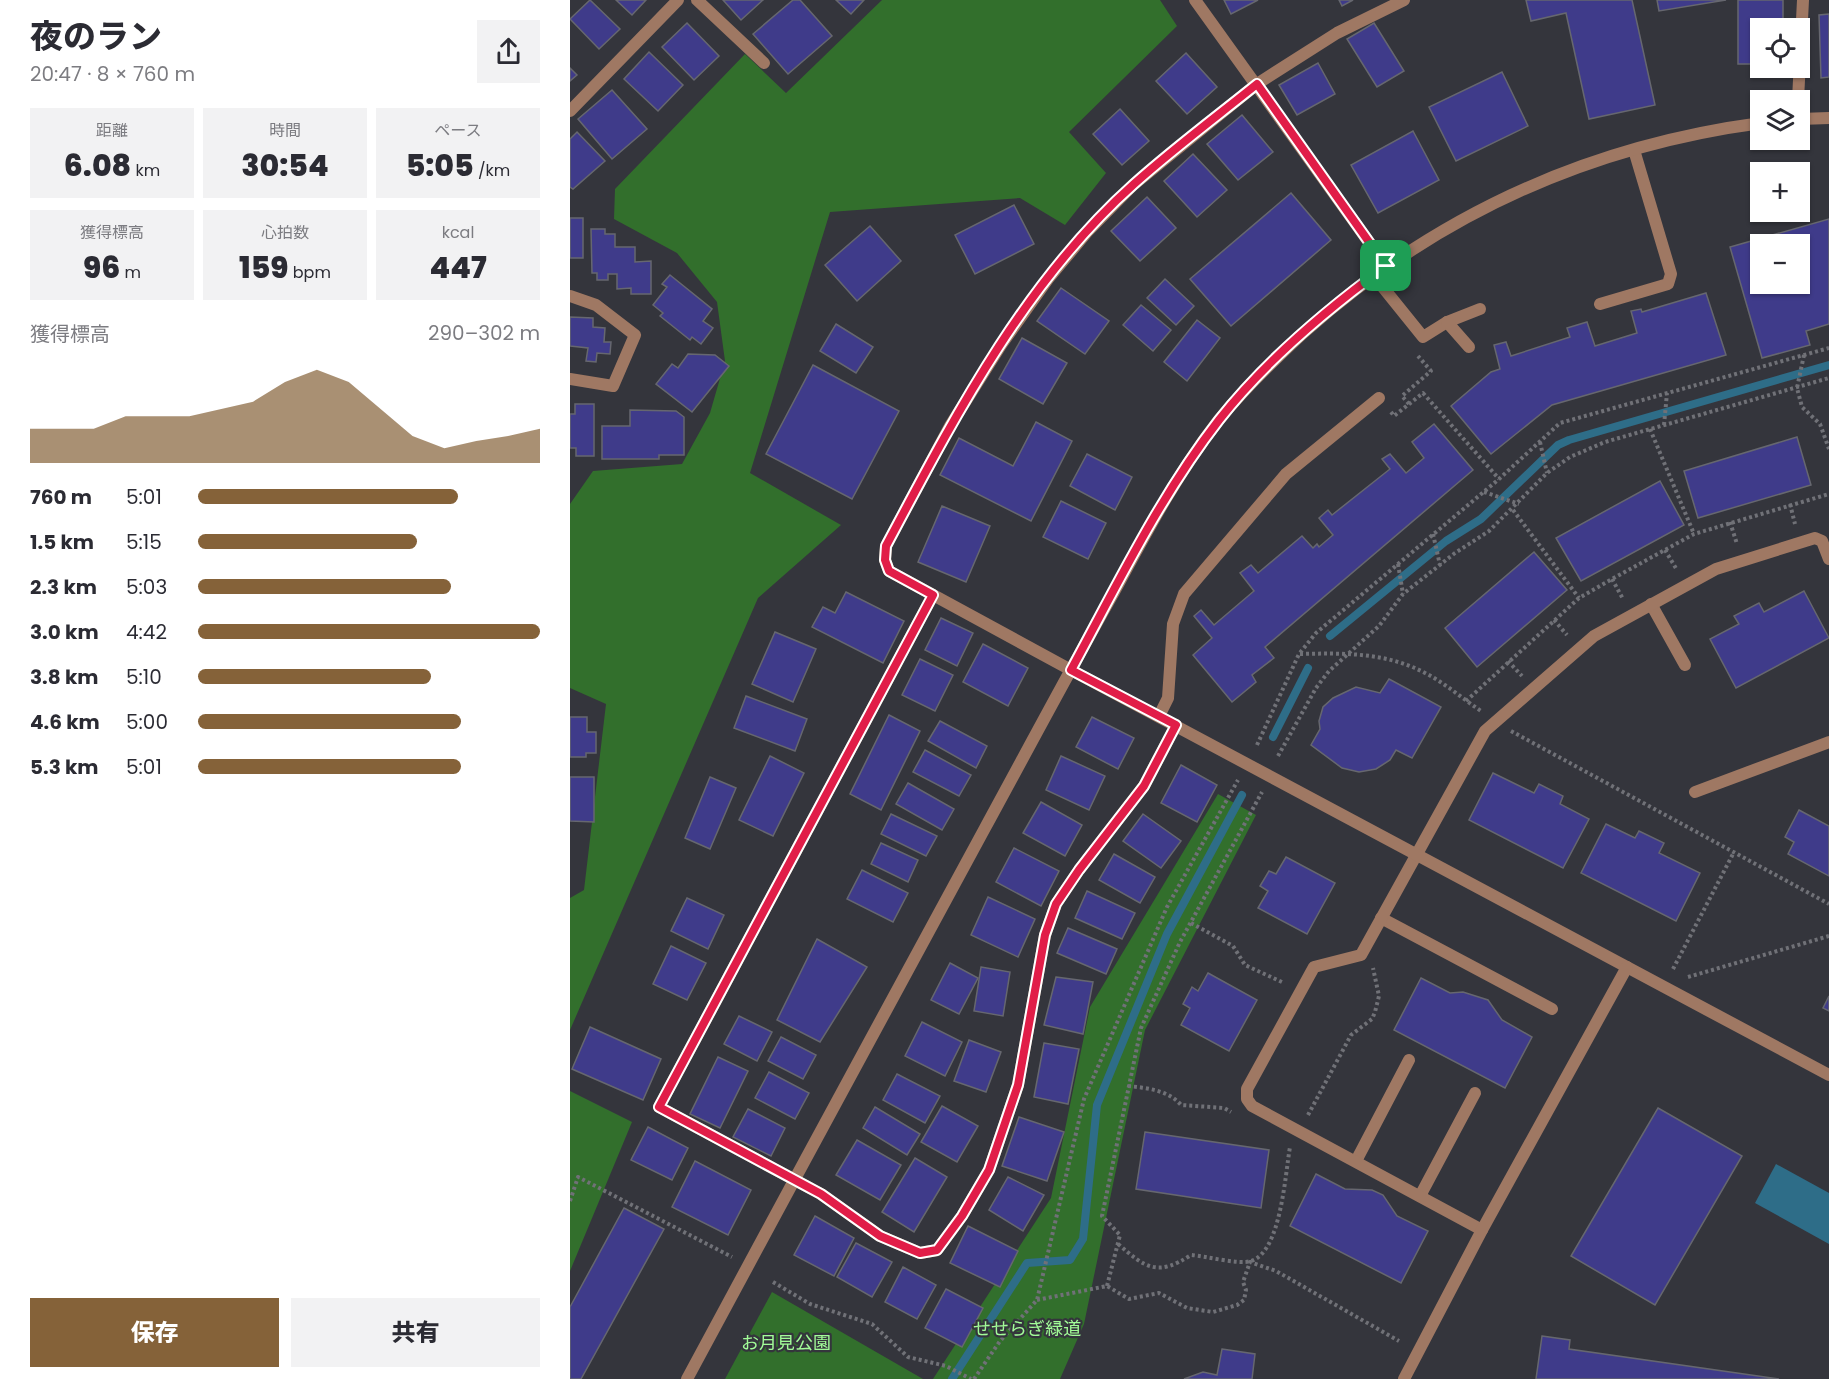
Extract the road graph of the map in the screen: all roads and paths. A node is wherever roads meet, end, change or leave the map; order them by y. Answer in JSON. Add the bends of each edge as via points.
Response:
{"nodes":[{"id":1,"x":678,"y":0,"type":"edge"},
{"id":2,"x":697,"y":0,"type":"edge"},
{"id":3,"x":1195,"y":0,"type":"edge"},
{"id":4,"x":1404,"y":0,"type":"edge"},
{"id":5,"x":1803,"y":0,"type":"edge"},
{"id":6,"x":764,"y":63,"type":"dead end"},
{"id":7,"x":1257,"y":84,"type":"junction"},
{"id":8,"x":1798,"y":90,"type":"edge"},
{"id":9,"x":570,"y":111,"type":"edge"},
{"id":10,"x":1829,"y":118,"type":"edge"},
{"id":11,"x":1810,"y":119,"type":"edge"},
{"id":12,"x":1750,"y":125,"type":"edge"},
{"id":13,"x":1634,"y":150,"type":"junction"},
{"id":14,"x":1386,"y":266,"type":"junction"},
{"id":15,"x":1373,"y":275,"type":"junction"},
{"id":16,"x":570,"y":296,"type":"edge"},
{"id":17,"x":1600,"y":304,"type":"dead end"},
{"id":18,"x":1480,"y":309,"type":"dead end"},
{"id":19,"x":1447,"y":322,"type":"junction"},
{"id":20,"x":1469,"y":347,"type":"dead end"},
{"id":21,"x":1829,"y":348,"type":"edge"},
{"id":22,"x":1416,"y":354,"type":"dead end"},
{"id":23,"x":1804,"y":355,"type":"junction"},
{"id":24,"x":1829,"y":378,"type":"edge"},
{"id":25,"x":570,"y":379,"type":"edge"},
{"id":26,"x":1797,"y":388,"type":"junction"},
{"id":27,"x":1667,"y":393,"type":"junction"},
{"id":28,"x":1379,"y":398,"type":"dead end"},
{"id":29,"x":1664,"y":425,"type":"junction"},
{"id":30,"x":1650,"y":429,"type":"junction"},
{"id":31,"x":1540,"y":442,"type":"junction"},
{"id":32,"x":1829,"y":449,"type":"edge"},
{"id":33,"x":1547,"y":473,"type":"junction"},
{"id":34,"x":1499,"y":478,"type":"junction"},
{"id":35,"x":1484,"y":492,"type":"junction"},
{"id":36,"x":1829,"y":495,"type":"edge"},
{"id":37,"x":1519,"y":504,"type":"junction"},
{"id":38,"x":1513,"y":510,"type":"junction"},
{"id":39,"x":1433,"y":534,"type":"junction"},
{"id":40,"x":1694,"y":534,"type":"junction"},
{"id":41,"x":1829,"y":559,"type":"edge"},
{"id":42,"x":1398,"y":564,"type":"junction"},
{"id":43,"x":1440,"y":566,"type":"junction"},
{"id":44,"x":1403,"y":594,"type":"junction"},
{"id":45,"x":933,"y":595,"type":"junction"},
{"id":46,"x":1579,"y":598,"type":"junction"},
{"id":47,"x":1651,"y":604,"type":"junction"},
{"id":48,"x":1351,"y":652,"type":"junction"},
{"id":49,"x":1299,"y":654,"type":"junction"},
{"id":50,"x":1685,"y":665,"type":"dead end"},
{"id":51,"x":1071,"y":670,"type":"junction"},
{"id":52,"x":1466,"y":701,"type":"junction"},
{"id":53,"x":1484,"y":713,"type":"dead end"},
{"id":54,"x":1159,"y":716,"type":"junction"},
{"id":55,"x":1176,"y":725,"type":"junction"},
{"id":56,"x":1508,"y":729,"type":"dead end"},
{"id":57,"x":1829,"y":742,"type":"edge"},
{"id":58,"x":1257,"y":746,"type":"dead end"},
{"id":59,"x":1278,"y":756,"type":"dead end"},
{"id":60,"x":1239,"y":778,"type":"dead end"},
{"id":61,"x":1262,"y":792,"type":"dead end"},
{"id":62,"x":1695,"y":792,"type":"dead end"},
{"id":63,"x":1734,"y":852,"type":"junction"},
{"id":64,"x":1417,"y":853,"type":"junction"},
{"id":65,"x":1829,"y":904,"type":"edge"},
{"id":66,"x":1381,"y":918,"type":"junction"},
{"id":67,"x":1191,"y":923,"type":"junction"},
{"id":68,"x":1829,"y":936,"type":"edge"},
{"id":69,"x":1628,"y":967,"type":"junction"},
{"id":70,"x":1372,"y":968,"type":"dead end"},
{"id":71,"x":1673,"y":969,"type":"dead end"},
{"id":72,"x":1688,"y":977,"type":"dead end"},
{"id":73,"x":1300,"y":992,"type":"junction"},
{"id":74,"x":1552,"y":1009,"type":"dead end"},
{"id":75,"x":1409,"y":1060,"type":"dead end"},
{"id":76,"x":1829,"y":1075,"type":"edge"},
{"id":77,"x":1128,"y":1086,"type":"junction"},
{"id":78,"x":1475,"y":1093,"type":"dead end"},
{"id":79,"x":1239,"y":1118,"type":"dead end"},
{"id":80,"x":1299,"y":1131,"type":"junction"},
{"id":81,"x":1356,"y":1161,"type":"junction"},
{"id":82,"x":794,"y":1180,"type":"junction"},
{"id":83,"x":1420,"y":1196,"type":"junction"},
{"id":84,"x":570,"y":1201,"type":"edge"},
{"id":85,"x":1482,"y":1230,"type":"junction"},
{"id":86,"x":1118,"y":1244,"type":"junction"},
{"id":87,"x":1250,"y":1262,"type":"junction"},
{"id":88,"x":749,"y":1265,"type":"junction"},
{"id":89,"x":772,"y":1282,"type":"dead end"},
{"id":90,"x":1107,"y":1286,"type":"junction"},
{"id":91,"x":1037,"y":1300,"type":"junction"},
{"id":92,"x":1399,"y":1341,"type":"dead end"},
{"id":93,"x":687,"y":1379,"type":"edge"},
{"id":94,"x":973,"y":1379,"type":"edge"},
{"id":95,"x":1404,"y":1379,"type":"edge"}],
"edges":[{"from":1,"to":9,"type":"street"},
{"from":2,"to":6,"type":"street"},
{"from":3,"to":7,"type":"street"},
{"from":4,"to":7,"type":"street","via":[[1337,33]]},
{"from":5,"to":8,"type":"street"},
{"from":7,"to":14,"type":"street"},
{"from":7,"to":45,"type":"street","via":[[1133,184],[1088,231],[1048,279],[975,386],[886,546],[889,571]]},
{"from":10,"to":11,"type":"street"},
{"from":12,"to":13,"type":"street"},
{"from":13,"to":14,"type":"street","via":[[1548,177],[1505,197]]},
{"from":13,"to":17,"type":"street","via":[[1671,274],[1668,284]]},
{"from":14,"to":15,"type":"street"},
{"from":15,"to":19,"type":"street","via":[[1423,337]]},
{"from":15,"to":51,"type":"street","via":[[1295,340],[1220,418],[1160,509]]},
{"from":16,"to":25,"type":"street","via":[[596,305],[635,335],[612,386]]},
{"from":18,"to":19,"type":"street"},
{"from":19,"to":20,"type":"street"},
{"from":21,"to":23,"type":"path"},
{"from":22,"to":34,"type":"path","via":[[1431,371],[1402,396],[1409,404],[1423,393]]},
{"from":23,"to":26,"type":"path"},
{"from":23,"to":27,"type":"path"},
{"from":24,"to":26,"type":"path"},
{"from":26,"to":29,"type":"path"},
{"from":26,"to":32,"type":"path","via":[[1802,407],[1820,424]]},
{"from":27,"to":29,"type":"path"},
{"from":27,"to":31,"type":"path","via":[[1560,423]]},
{"from":28,"to":54,"type":"street","via":[[1286,474],[1184,594],[1173,624],[1168,698]]},
{"from":29,"to":30,"type":"path"},
{"from":30,"to":33,"type":"path","via":[[1605,442],[1570,457]]},
{"from":30,"to":40,"type":"path"},
{"from":31,"to":33,"type":"path"},
{"from":31,"to":34,"type":"path"},
{"from":33,"to":37,"type":"path"},
{"from":34,"to":35,"type":"path"},
{"from":35,"to":37,"type":"path"},
{"from":35,"to":39,"type":"path"},
{"from":36,"to":40,"type":"path"},
{"from":37,"to":38,"type":"path"},
{"from":38,"to":43,"type":"path"},
{"from":38,"to":46,"type":"path"},
{"from":39,"to":42,"type":"path"},
{"from":39,"to":43,"type":"path"},
{"from":40,"to":46,"type":"path"},
{"from":41,"to":47,"type":"street","via":[[1822,541],[1815,537],[1716,569]]},
{"from":42,"to":44,"type":"path"},
{"from":42,"to":49,"type":"path","via":[[1316,633]]},
{"from":43,"to":44,"type":"path"},
{"from":44,"to":48,"type":"path","via":[[1379,626]]},
{"from":45,"to":51,"type":"street"},
{"from":45,"to":82,"type":"street","via":[[659,1107]]},
{"from":46,"to":52,"type":"path"},
{"from":47,"to":50,"type":"street"},
{"from":47,"to":64,"type":"street","via":[[1594,636],[1485,731]]},
{"from":48,"to":49,"type":"path"},
{"from":48,"to":52,"type":"path","via":[[1408,665]]},
{"from":48,"to":59,"type":"path","via":[[1316,688]]},
{"from":49,"to":58,"type":"path"},
{"from":51,"to":54,"type":"street"},
{"from":51,"to":82,"type":"street"},
{"from":52,"to":53,"type":"path"},
{"from":54,"to":55,"type":"street"},
{"from":55,"to":64,"type":"street"},
{"from":55,"to":82,"type":"street","via":[[1144,786],[1056,904],[1045,935],[1018,1085],[989,1170],[937,1250],[920,1253],[880,1236],[821,1194]]},
{"from":56,"to":63,"type":"path"},
{"from":57,"to":62,"type":"street"},
{"from":60,"to":91,"type":"path","via":[[1167,907],[1084,1099]]},
{"from":61,"to":67,"type":"path"},
{"from":63,"to":65,"type":"path"},
{"from":63,"to":71,"type":"path"},
{"from":64,"to":66,"type":"street"},
{"from":64,"to":69,"type":"street"},
{"from":66,"to":73,"type":"street","via":[[1361,955],[1314,967]]},
{"from":66,"to":74,"type":"street"},
{"from":67,"to":73,"type":"path","via":[[1233,946],[1245,964]]},
{"from":67,"to":77,"type":"path","via":[[1141,1028]]},
{"from":68,"to":72,"type":"path"},
{"from":69,"to":76,"type":"street"},
{"from":69,"to":85,"type":"street"},
{"from":70,"to":80,"type":"path","via":[[1379,996],[1376,1012],[1351,1035]]},
{"from":73,"to":80,"type":"street","via":[[1247,1089],[1246,1099]]},
{"from":75,"to":81,"type":"street"},
{"from":77,"to":79,"type":"path","via":[[1174,1097],[1181,1105],[1224,1108]]},
{"from":77,"to":86,"type":"path","via":[[1102,1216],[1120,1235]]},
{"from":78,"to":83,"type":"street"},
{"from":80,"to":81,"type":"street"},
{"from":80,"to":87,"type":"path","via":[[1290,1146],[1273,1239]]},
{"from":81,"to":83,"type":"street"},
{"from":82,"to":88,"type":"street"},
{"from":83,"to":85,"type":"street"},
{"from":84,"to":88,"type":"path","via":[[578,1177]]},
{"from":85,"to":95,"type":"street"},
{"from":86,"to":87,"type":"path","via":[[1142,1265],[1160,1269],[1191,1255]]},
{"from":86,"to":90,"type":"path"},
{"from":87,"to":90,"type":"path","via":[[1243,1282],[1244,1300],[1213,1312],[1187,1308],[1159,1293],[1129,1299]]},
{"from":87,"to":92,"type":"path","via":[[1276,1271]]},
{"from":88,"to":93,"type":"street"},
{"from":89,"to":94,"type":"path","via":[[810,1304],[872,1324],[908,1357],[946,1366]]},
{"from":90,"to":91,"type":"path"},
{"from":91,"to":94,"type":"path"}]}
